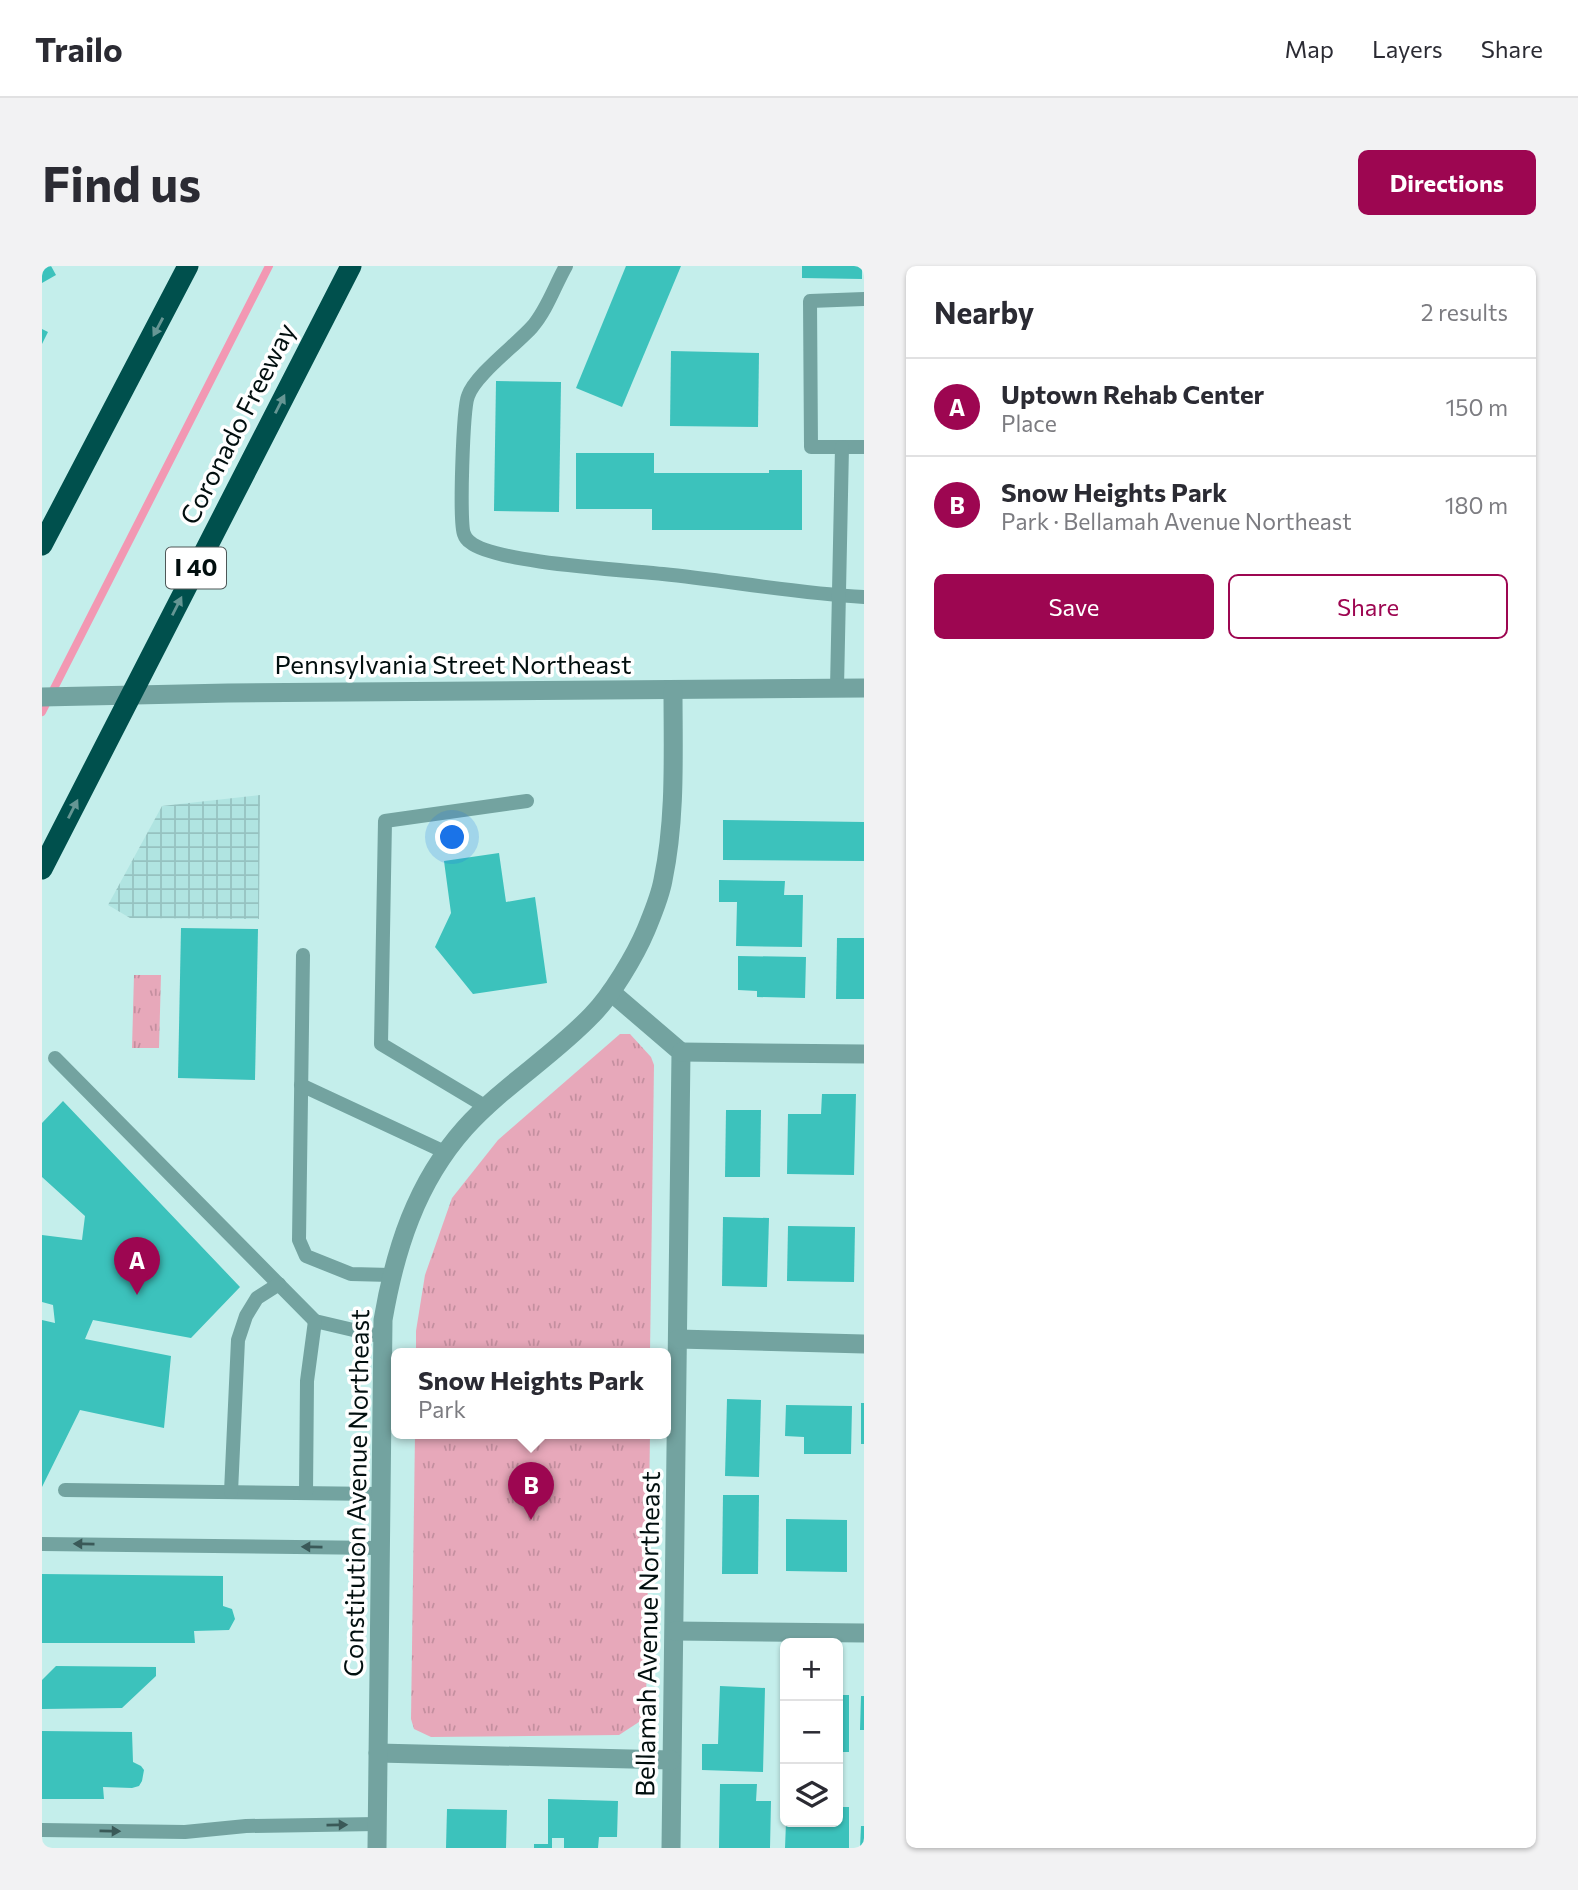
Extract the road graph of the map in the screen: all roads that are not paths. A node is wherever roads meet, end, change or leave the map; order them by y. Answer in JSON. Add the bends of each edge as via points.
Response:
{"nodes":[{"id":1,"x":188,"y":266,"type":"edge"},
{"id":2,"x":351,"y":266,"type":"edge"},
{"id":3,"x":566,"y":266,"type":"edge"},
{"id":4,"x":864,"y":299,"type":"edge"},
{"id":5,"x":842,"y":447,"type":"junction"},
{"id":6,"x":864,"y":447,"type":"edge"},
{"id":7,"x":42,"y":545,"type":"edge"},
{"id":8,"x":839,"y":596,"type":"junction"},
{"id":9,"x":864,"y":597,"type":"edge"},
{"id":10,"x":837,"y":688,"type":"junction"},
{"id":11,"x":864,"y":688,"type":"edge"},
{"id":12,"x":673,"y":690,"type":"junction"},
{"id":13,"x":42,"y":697,"type":"edge"},
{"id":14,"x":527,"y":801,"type":"dead end"},
{"id":15,"x":42,"y":869,"type":"edge"},
{"id":16,"x":303,"y":955,"type":"dead end"},
{"id":17,"x":611,"y":992,"type":"junction"},
{"id":18,"x":681,"y":1052,"type":"junction"},
{"id":19,"x":864,"y":1054,"type":"edge"},
{"id":20,"x":55,"y":1058,"type":"dead end"},
{"id":21,"x":301,"y":1085,"type":"junction"},
{"id":22,"x":488,"y":1108,"type":"junction"},
{"id":23,"x":447,"y":1153,"type":"junction"},
{"id":24,"x":391,"y":1275,"type":"junction"},
{"id":25,"x":279,"y":1284,"type":"junction"},
{"id":26,"x":315,"y":1321,"type":"junction"},
{"id":27,"x":383,"y":1337,"type":"junction"},
{"id":28,"x":678,"y":1339,"type":"junction"},
{"id":29,"x":864,"y":1344,"type":"edge"},
{"id":30,"x":65,"y":1490,"type":"dead end"},
{"id":31,"x":231,"y":1492,"type":"junction"},
{"id":32,"x":306,"y":1493,"type":"junction"},
{"id":33,"x":380,"y":1494,"type":"junction"},
{"id":34,"x":42,"y":1544,"type":"edge"},
{"id":35,"x":380,"y":1548,"type":"junction"},
{"id":36,"x":675,"y":1631,"type":"junction"},
{"id":37,"x":864,"y":1633,"type":"edge"},
{"id":38,"x":378,"y":1753,"type":"junction"},
{"id":39,"x":671,"y":1760,"type":"junction"},
{"id":40,"x":377,"y":1824,"type":"junction"},
{"id":41,"x":42,"y":1830,"type":"edge"},
{"id":42,"x":377,"y":1848,"type":"edge"},
{"id":43,"x":671,"y":1848,"type":"edge"}],
"edges":[{"from":1,"to":7,"type":"highway","one_way":true},
{"from":15,"to":2,"type":"highway","name":"Coronado Freeway","number":"I 40","one_way":true},
{"from":3,"to":8,"type":"lane","via":[[535,324],[473,384],[467,398],[462,514],[463,533],[470,542],[498,553],[551,562]]},
{"from":4,"to":5,"type":"lane","via":[[810,301],[811,447]]},
{"from":5,"to":6,"type":"lane"},
{"from":5,"to":8,"type":"lane"},
{"from":8,"to":9,"type":"lane"},
{"from":8,"to":10,"type":"lane"},
{"from":10,"to":11,"type":"street","name":"Pennsylvania Street Northeast"},
{"from":10,"to":12,"type":"street","name":"Pennsylvania Street Northeast"},
{"from":12,"to":13,"type":"street","name":"Pennsylvania Street Northeast"},
{"from":12,"to":17,"type":"street","name":"Constitution Avenue Northeast","via":[[672,809],[663,882],[645,933]]},
{"from":14,"to":22,"type":"lane","via":[[385,821],[381,1044]]},
{"from":16,"to":21,"type":"lane"},
{"from":17,"to":18,"type":"street"},
{"from":17,"to":22,"type":"street","name":"Constitution Avenue Northeast","via":[[592,1016]]},
{"from":18,"to":19,"type":"street"},
{"from":18,"to":28,"type":"street","name":"Bellamah Avenue Northeast"},
{"from":20,"to":25,"type":"lane"},
{"from":21,"to":23,"type":"lane"},
{"from":21,"to":24,"type":"lane","via":[[299,1240],[306,1256],[351,1274]]},
{"from":22,"to":23,"type":"street","name":"Constitution Avenue Northeast","via":[[465,1128]]},
{"from":23,"to":24,"type":"street","name":"Constitution Avenue Northeast","via":[[405,1227]]},
{"from":24,"to":27,"type":"street","name":"Constitution Avenue Northeast"},
{"from":25,"to":26,"type":"lane"},
{"from":25,"to":31,"type":"lane","via":[[257,1298],[238,1340]]},
{"from":26,"to":27,"type":"lane"},
{"from":26,"to":32,"type":"lane","via":[[307,1381]]},
{"from":27,"to":33,"type":"street","name":"Constitution Avenue Northeast"},
{"from":28,"to":29,"type":"street"},
{"from":28,"to":36,"type":"street","name":"Bellamah Avenue Northeast"},
{"from":30,"to":31,"type":"lane"},
{"from":31,"to":32,"type":"lane"},
{"from":32,"to":33,"type":"lane"},
{"from":33,"to":35,"type":"street","name":"Constitution Avenue Northeast"},
{"from":35,"to":34,"type":"lane","one_way":true},
{"from":35,"to":38,"type":"street","name":"Constitution Avenue Northeast"},
{"from":36,"to":37,"type":"street"},
{"from":36,"to":39,"type":"street","name":"Bellamah Avenue Northeast"},
{"from":38,"to":39,"type":"street"},
{"from":38,"to":40,"type":"street","name":"Constitution Avenue Northeast"},
{"from":39,"to":43,"type":"street","name":"Bellamah Avenue Northeast"},
{"from":41,"to":40,"type":"lane","one_way":true,"via":[[184,1832],[246,1825]]},
{"from":40,"to":42,"type":"street","name":"Constitution Avenue Northeast"}]}
